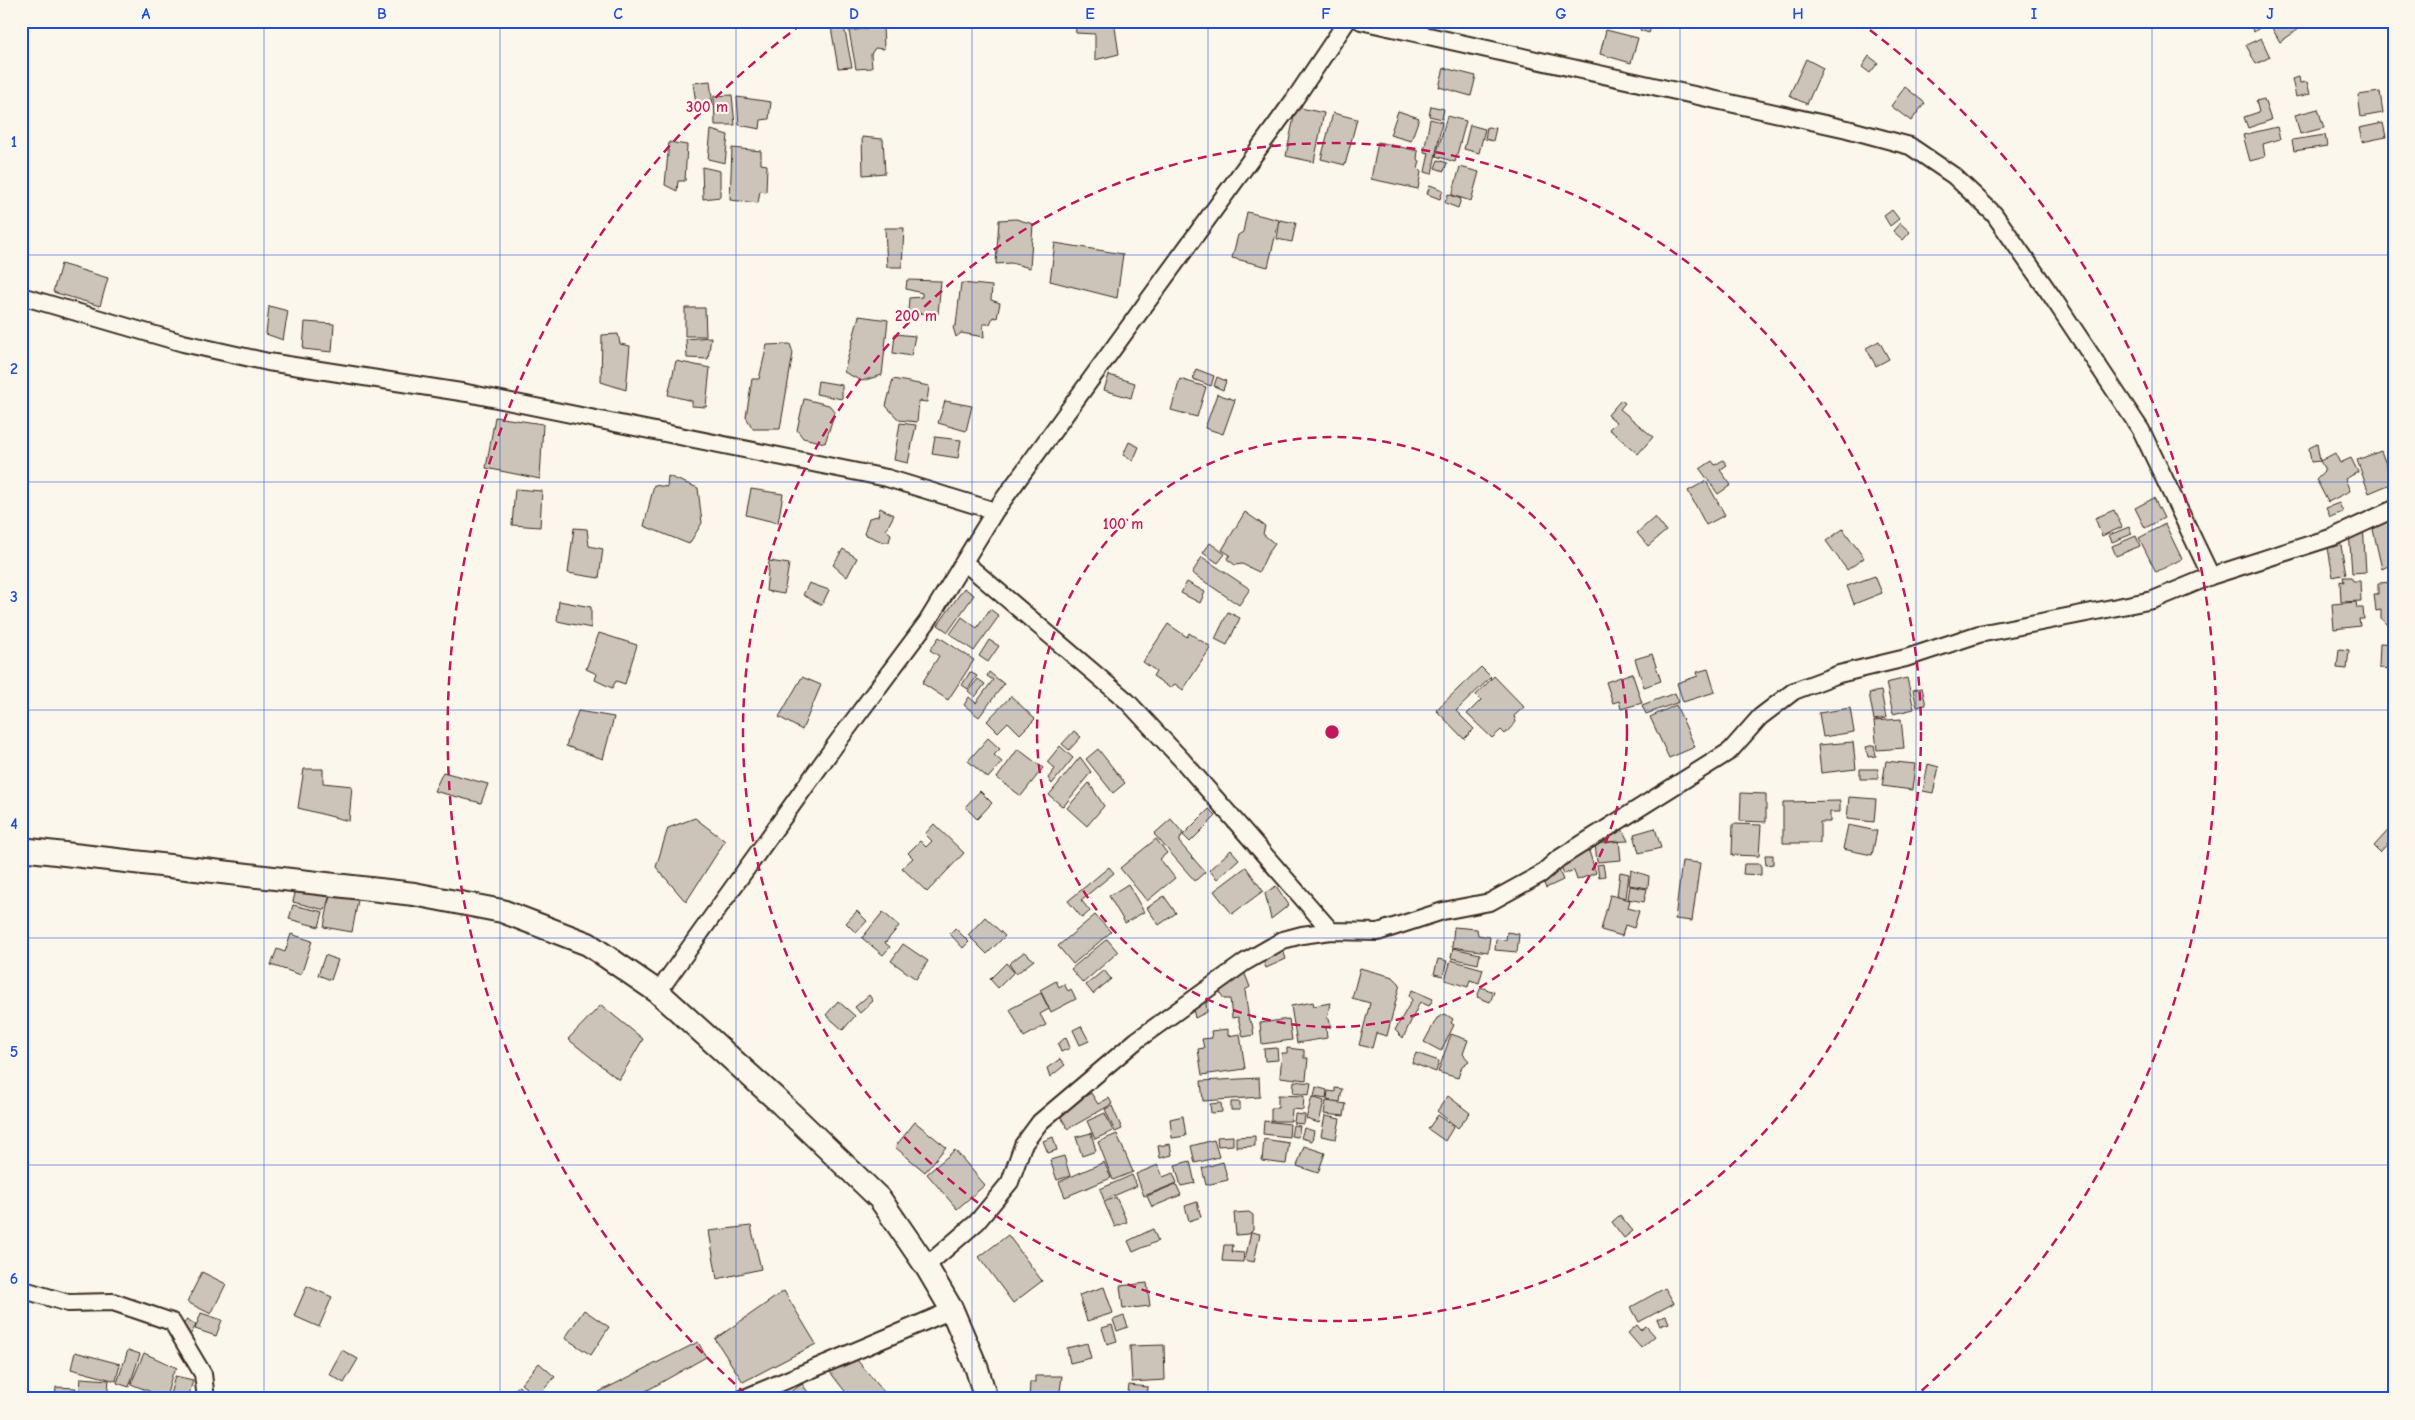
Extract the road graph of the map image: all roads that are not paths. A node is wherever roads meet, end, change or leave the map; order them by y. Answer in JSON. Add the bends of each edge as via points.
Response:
{"nodes":[{"id":1,"x":1347,"y":21,"type":"edge"},
{"id":2,"x":1361,"y":21,"type":"edge"},
{"id":3,"x":21,"y":296,"type":"edge"},
{"id":4,"x":2394,"y":509,"type":"edge"},
{"id":5,"x":995,"y":511,"type":"junction"},
{"id":6,"x":964,"y":562,"type":"junction"},
{"id":7,"x":2211,"y":576,"type":"junction"},
{"id":8,"x":21,"y":849,"type":"edge"},
{"id":9,"x":1331,"y":930,"type":"junction"},
{"id":10,"x":658,"y":992,"type":"junction"},
{"id":11,"x":926,"y":1266,"type":"junction"},
{"id":12,"x":21,"y":1289,"type":"edge"},
{"id":13,"x":952,"y":1310,"type":"junction"},
{"id":14,"x":206,"y":1399,"type":"edge"},
{"id":15,"x":742,"y":1399,"type":"edge"},
{"id":16,"x":986,"y":1399,"type":"edge"}],
"edges":[{"from":1,"to":5,"type":"street","via":[[1294,100]]},
{"from":2,"to":7,"type":"street","via":[[1847,129],[1910,146],[1954,176],[1994,214],[2053,298],[2141,430]]},
{"from":3,"to":5,"type":"street","via":[[183,343],[249,358],[467,393],[888,478]]},
{"from":4,"to":7,"type":"street","via":[[2333,537]]},
{"from":5,"to":6,"type":"street"},
{"from":6,"to":9,"type":"street","via":[[1127,701]]},
{"from":6,"to":10,"type":"street","via":[[927,622]]},
{"from":7,"to":9,"type":"street","via":[[2153,600],[1979,634],[1906,658],[1839,674],[1794,691],[1760,717],[1730,751],[1558,858],[1541,874],[1490,902],[1443,911],[1378,932]]},
{"from":8,"to":10,"type":"main road","via":[[414,894],[502,911],[588,944]]},
{"from":9,"to":11,"type":"street","via":[[1283,940],[1245,962],[1137,1040],[1040,1122],[1023,1145],[1010,1182],[977,1222]]},
{"from":10,"to":11,"type":"main road","via":[[776,1099],[880,1200]]},
{"from":11,"to":13,"type":"main road"},
{"from":12,"to":14,"type":"street","via":[[68,1303],[113,1302],[172,1322],[203,1374]]},
{"from":13,"to":15,"type":"street"},
{"from":13,"to":16,"type":"main road"}]}
